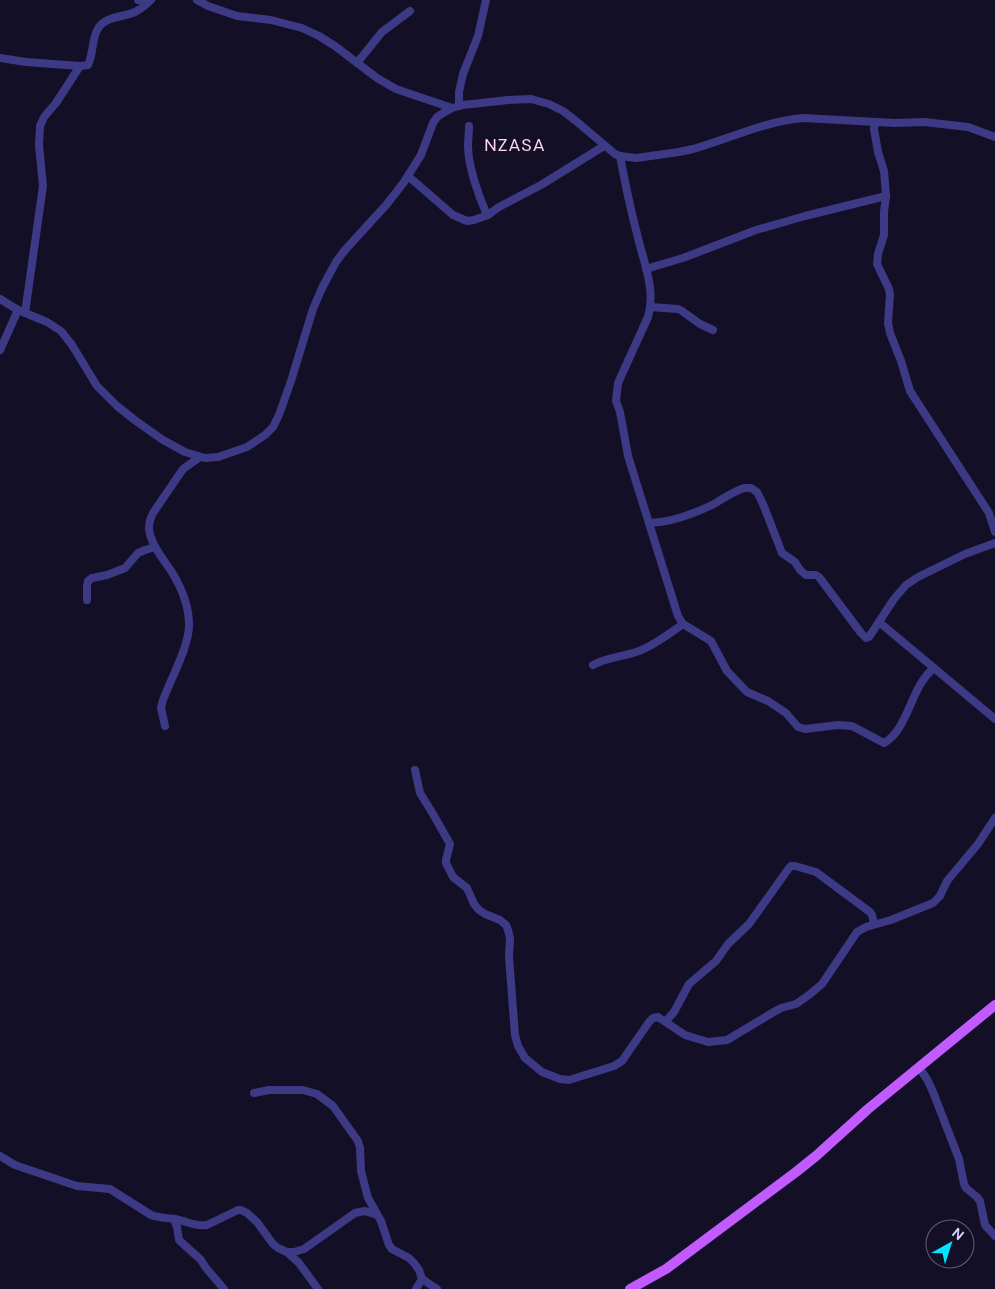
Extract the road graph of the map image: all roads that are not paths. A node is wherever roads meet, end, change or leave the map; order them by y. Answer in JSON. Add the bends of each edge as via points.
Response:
{"nodes":[{"id":1,"x":138,"y":0,"type":"edge"},
{"id":2,"x":147,"y":0,"type":"edge"},
{"id":3,"x":151,"y":0,"type":"edge"},
{"id":4,"x":197,"y":0,"type":"edge"},
{"id":5,"x":486,"y":0,"type":"edge"},
{"id":6,"x":410,"y":11,"type":"dead end"},
{"id":7,"x":0,"y":58,"type":"edge"},
{"id":8,"x":357,"y":63,"type":"junction"},
{"id":9,"x":80,"y":66,"type":"junction"},
{"id":10,"x":455,"y":107,"type":"junction"},
{"id":11,"x":875,"y":122,"type":"junction"},
{"id":12,"x":469,"y":126,"type":"dead end"},
{"id":13,"x":995,"y":137,"type":"edge"},
{"id":14,"x":604,"y":146,"type":"junction"},
{"id":15,"x":620,"y":156,"type":"junction"},
{"id":16,"x":408,"y":176,"type":"junction"},
{"id":17,"x":886,"y":196,"type":"junction"},
{"id":18,"x":486,"y":215,"type":"junction"},
{"id":19,"x":646,"y":269,"type":"junction"},
{"id":20,"x":0,"y":300,"type":"edge"},
{"id":21,"x":650,"y":307,"type":"junction"},
{"id":22,"x":22,"y":312,"type":"junction"},
{"id":23,"x":713,"y":330,"type":"dead end"},
{"id":24,"x":0,"y":350,"type":"edge"},
{"id":25,"x":200,"y":457,"type":"junction"},
{"id":26,"x":992,"y":511,"type":"edge"},
{"id":27,"x":649,"y":523,"type":"junction"},
{"id":28,"x":995,"y":532,"type":"edge"},
{"id":29,"x":995,"y":542,"type":"edge"},
{"id":30,"x":155,"y":547,"type":"junction"},
{"id":31,"x":87,"y":600,"type":"dead end"},
{"id":32,"x":879,"y":622,"type":"junction"},
{"id":33,"x":683,"y":624,"type":"junction"},
{"id":34,"x":593,"y":664,"type":"dead end"},
{"id":35,"x":934,"y":668,"type":"junction"},
{"id":36,"x":995,"y":719,"type":"edge"},
{"id":37,"x":165,"y":726,"type":"dead end"},
{"id":38,"x":415,"y":770,"type":"dead end"},
{"id":39,"x":995,"y":818,"type":"edge"},
{"id":40,"x":874,"y":924,"type":"junction"},
{"id":41,"x":995,"y":1005,"type":"edge"},
{"id":42,"x":666,"y":1021,"type":"junction"},
{"id":43,"x":919,"y":1067,"type":"junction"},
{"id":44,"x":254,"y":1093,"type":"dead end"},
{"id":45,"x":0,"y":1156,"type":"edge"},
{"id":46,"x":377,"y":1215,"type":"junction"},
{"id":47,"x":174,"y":1219,"type":"junction"},
{"id":48,"x":995,"y":1236,"type":"edge"},
{"id":49,"x":287,"y":1252,"type":"junction"},
{"id":50,"x":422,"y":1279,"type":"junction"},
{"id":51,"x":224,"y":1289,"type":"edge"},
{"id":52,"x":318,"y":1289,"type":"edge"},
{"id":53,"x":416,"y":1289,"type":"edge"},
{"id":54,"x":437,"y":1289,"type":"edge"},
{"id":55,"x":630,"y":1289,"type":"edge"}],
"edges":[{"from":1,"to":2,"type":"street"},
{"from":3,"to":9,"type":"street","via":[[135,12],[110,19],[99,26],[91,60],[88,65]]},
{"from":4,"to":8,"type":"street","via":[[237,16],[302,28],[335,46]]},
{"from":5,"to":10,"type":"street"},
{"from":6,"to":8,"type":"street","via":[[382,32]]},
{"from":7,"to":9,"type":"street"},
{"from":8,"to":10,"type":"street","via":[[396,89]]},
{"from":9,"to":22,"type":"street","via":[[40,126],[42,186]]},
{"from":10,"to":14,"type":"street","via":[[531,99],[563,111]]},
{"from":10,"to":16,"type":"street","via":[[437,117]]},
{"from":11,"to":13,"type":"street","via":[[924,122],[968,127]]},
{"from":11,"to":15,"type":"street","via":[[812,118],[789,120],[679,152],[636,158]]},
{"from":11,"to":17,"type":"street"},
{"from":12,"to":18,"type":"street","via":[[469,157]]},
{"from":14,"to":15,"type":"street"},
{"from":14,"to":18,"type":"street"},
{"from":15,"to":19,"type":"street"},
{"from":16,"to":18,"type":"street","via":[[453,215],[467,221]]},
{"from":16,"to":25,"type":"street","via":[[345,250],[322,288],[273,427],[247,446],[218,457]]},
{"from":17,"to":19,"type":"street","via":[[756,230]]},
{"from":17,"to":26,"type":"street","via":[[884,235],[877,264],[889,289],[890,333],[910,391]]},
{"from":19,"to":21,"type":"street"},
{"from":20,"to":22,"type":"street"},
{"from":21,"to":23,"type":"street","via":[[678,309]]},
{"from":21,"to":27,"type":"street","via":[[618,382],[616,401],[628,456]]},
{"from":22,"to":24,"type":"street"},
{"from":22,"to":25,"type":"street","via":[[60,331],[97,386],[117,406],[163,440]]},
{"from":25,"to":30,"type":"street","via":[[183,468],[150,520],[148,528]]},
{"from":26,"to":28,"type":"street"},
{"from":27,"to":32,"type":"street","via":[[684,517],[739,490],[750,488],[760,498],[785,556],[806,575],[819,577],[865,637],[869,637]]},
{"from":27,"to":33,"type":"street"},
{"from":29,"to":32,"type":"street","via":[[912,580],[900,591]]},
{"from":30,"to":31,"type":"street","via":[[138,553],[125,568],[88,581]]},
{"from":30,"to":37,"type":"street","via":[[184,597],[189,624],[185,648],[161,708]]},
{"from":32,"to":35,"type":"street"},
{"from":33,"to":34,"type":"street","via":[[646,648]]},
{"from":33,"to":35,"type":"street","via":[[711,642],[727,671],[747,692],[786,713],[798,727],[852,726],[884,743],[900,726],[919,686]]},
{"from":35,"to":36,"type":"street"},
{"from":38,"to":42,"type":"street","via":[[420,793],[450,844],[446,863],[453,877],[467,888],[479,910],[500,920],[508,930],[515,1035],[525,1058],[542,1072],[570,1080],[614,1066],[622,1061],[653,1018]]},
{"from":39,"to":40,"type":"street","via":[[954,871],[937,900]]},
{"from":40,"to":42,"type":"street","via":[[857,932],[822,984],[809,995],[727,1040],[708,1042],[685,1035]]},
{"from":40,"to":42,"type":"street","via":[[870,912],[816,872],[791,866],[754,919],[728,944],[716,961],[689,984]]},
{"from":41,"to":43,"type":"main road"},
{"from":43,"to":48,"type":"street","via":[[933,1092],[959,1159],[964,1184],[980,1201],[984,1225]]},
{"from":43,"to":55,"type":"main road","via":[[796,1172],[666,1270]]},
{"from":44,"to":46,"type":"street","via":[[303,1090],[317,1094],[333,1106],[358,1141],[361,1171],[368,1198]]},
{"from":45,"to":47,"type":"street","via":[[15,1165],[68,1184],[110,1189],[153,1216]]},
{"from":46,"to":49,"type":"street","via":[[365,1211],[355,1213],[304,1250]]},
{"from":46,"to":50,"type":"street","via":[[389,1245],[414,1263]]},
{"from":47,"to":49,"type":"street","via":[[202,1226],[241,1210],[258,1222],[276,1247]]},
{"from":47,"to":51,"type":"street","via":[[179,1240]]},
{"from":49,"to":52,"type":"street"},
{"from":50,"to":53,"type":"street"},
{"from":50,"to":54,"type":"street"}]}
